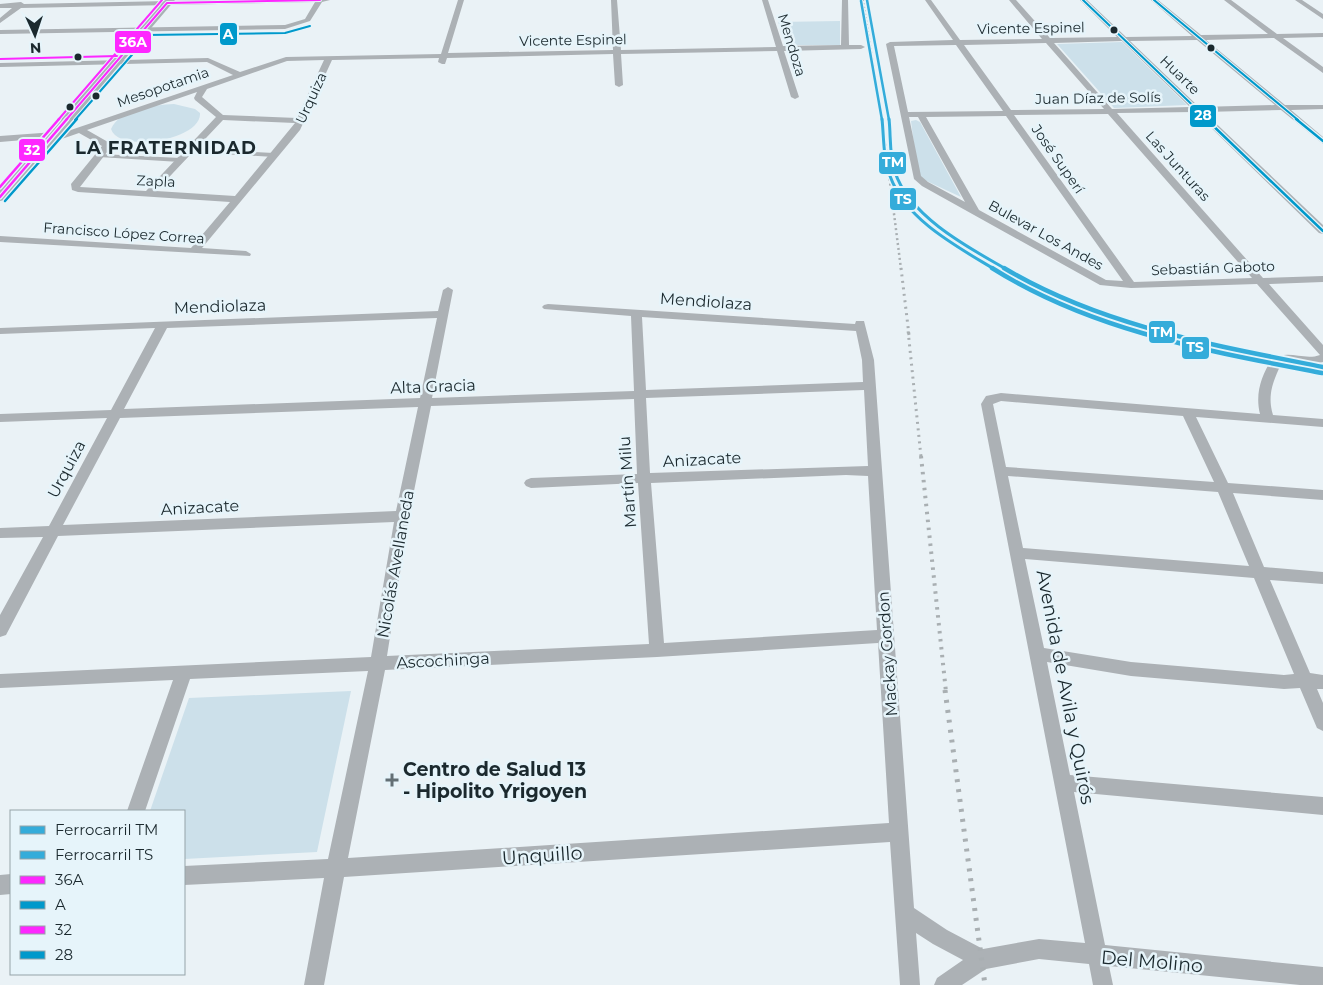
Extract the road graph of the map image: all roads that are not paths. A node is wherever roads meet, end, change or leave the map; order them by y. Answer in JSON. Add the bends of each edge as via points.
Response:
{"nodes":[{"id":1,"x":25,"y":0,"type":"edge"},
{"id":2,"x":320,"y":0,"type":"edge"},
{"id":3,"x":327,"y":0,"type":"edge"},
{"id":4,"x":461,"y":0,"type":"edge"},
{"id":5,"x":614,"y":0,"type":"edge"},
{"id":6,"x":765,"y":0,"type":"edge"},
{"id":7,"x":845,"y":0,"type":"edge"},
{"id":8,"x":928,"y":0,"type":"edge"},
{"id":9,"x":1012,"y":0,"type":"edge"},
{"id":10,"x":1084,"y":0,"type":"edge"},
{"id":11,"x":1154,"y":0,"type":"edge"},
{"id":12,"x":1227,"y":0,"type":"edge"},
{"id":13,"x":1298,"y":0,"type":"edge"},
{"id":14,"x":169,"y":1,"type":"edge"},
{"id":15,"x":0,"y":6,"type":"edge"},
{"id":16,"x":18,"y":6,"type":"junction"},
{"id":17,"x":1323,"y":17,"type":"edge"},
{"id":18,"x":0,"y":20,"type":"edge"},
{"id":19,"x":146,"y":29,"type":"junction"},
{"id":20,"x":0,"y":32,"type":"edge"},
{"id":21,"x":1323,"y":35,"type":"edge"},
{"id":22,"x":1275,"y":36,"type":"junction"},
{"id":23,"x":1199,"y":37,"type":"junction"},
{"id":24,"x":1124,"y":39,"type":"junction"},
{"id":25,"x":1047,"y":40,"type":"junction"},
{"id":26,"x":959,"y":42,"type":"junction"},
{"id":27,"x":890,"y":44,"type":"joint"},
{"id":28,"x":861,"y":46,"type":"dead end"},
{"id":29,"x":845,"y":47,"type":"junction"},
{"id":30,"x":782,"y":48,"type":"junction"},
{"id":31,"x":617,"y":52,"type":"junction"},
{"id":32,"x":329,"y":58,"type":"junction"},
{"id":33,"x":286,"y":59,"type":"joint"},
{"id":34,"x":443,"y":59,"type":"junction"},
{"id":35,"x":117,"y":62,"type":"junction"},
{"id":36,"x":0,"y":65,"type":"edge"},
{"id":37,"x":1323,"y":72,"type":"edge"},
{"id":38,"x":240,"y":74,"type":"junction"},
{"id":39,"x":619,"y":85,"type":"dead end"},
{"id":40,"x":203,"y":88,"type":"junction"},
{"id":41,"x":795,"y":97,"type":"dead end"},
{"id":42,"x":163,"y":101,"type":"junction"},
{"id":43,"x":201,"y":102,"type":"junction"},
{"id":44,"x":1323,"y":107,"type":"edge"},
{"id":45,"x":1283,"y":108,"type":"junction"},
{"id":46,"x":1196,"y":110,"type":"junction"},
{"id":47,"x":1110,"y":112,"type":"junction"},
{"id":48,"x":1010,"y":114,"type":"junction"},
{"id":49,"x":904,"y":116,"type":"junction"},
{"id":50,"x":921,"y":116,"type":"junction"},
{"id":51,"x":221,"y":117,"type":"junction"},
{"id":52,"x":300,"y":121,"type":"junction"},
{"id":53,"x":80,"y":130,"type":"junction"},
{"id":54,"x":52,"y":137,"type":"junction"},
{"id":55,"x":0,"y":139,"type":"edge"},
{"id":56,"x":1323,"y":141,"type":"edge"},
{"id":57,"x":188,"y":151,"type":"junction"},
{"id":58,"x":101,"y":156,"type":"junction"},
{"id":59,"x":274,"y":156,"type":"junction"},
{"id":60,"x":180,"y":160,"type":"junction"},
{"id":61,"x":148,"y":194,"type":"junction"},
{"id":62,"x":0,"y":197,"type":"edge"},
{"id":63,"x":236,"y":199,"type":"junction"},
{"id":64,"x":975,"y":211,"type":"junction"},
{"id":65,"x":1323,"y":231,"type":"edge"},
{"id":66,"x":0,"y":239,"type":"edge"},
{"id":67,"x":194,"y":251,"type":"junction"},
{"id":68,"x":246,"y":254,"type":"dead end"},
{"id":69,"x":1323,"y":280,"type":"edge"},
{"id":70,"x":1261,"y":281,"type":"junction"},
{"id":71,"x":1104,"y":283,"type":"joint"},
{"id":72,"x":1131,"y":285,"type":"junction"},
{"id":73,"x":448,"y":290,"type":"dead end"},
{"id":74,"x":548,"y":307,"type":"dead end"},
{"id":75,"x":636,"y":313,"type":"junction"},
{"id":76,"x":442,"y":314,"type":"junction"},
{"id":77,"x":163,"y":324,"type":"junction"},
{"id":78,"x":860,"y":325,"type":"joint"},
{"id":79,"x":0,"y":331,"type":"edge"},
{"id":80,"x":1323,"y":352,"type":"edge"},
{"id":81,"x":1318,"y":359,"type":"edge"},
{"id":82,"x":868,"y":386,"type":"junction"},
{"id":83,"x":640,"y":395,"type":"junction"},
{"id":84,"x":990,"y":399,"type":"joint"},
{"id":85,"x":426,"y":402,"type":"junction"},
{"id":86,"x":1188,"y":412,"type":"junction"},
{"id":87,"x":116,"y":414,"type":"junction"},
{"id":88,"x":0,"y":418,"type":"edge"},
{"id":89,"x":1268,"y":418,"type":"junction"},
{"id":90,"x":1323,"y":422,"type":"edge"},
{"id":91,"x":875,"y":471,"type":"junction"},
{"id":92,"x":1001,"y":471,"type":"junction"},
{"id":93,"x":644,"y":479,"type":"junction"},
{"id":94,"x":531,"y":483,"type":"dead end"},
{"id":95,"x":1223,"y":487,"type":"junction"},
{"id":96,"x":1323,"y":495,"type":"edge"},
{"id":97,"x":402,"y":516,"type":"junction"},
{"id":98,"x":52,"y":531,"type":"junction"},
{"id":99,"x":0,"y":533,"type":"edge"},
{"id":100,"x":1017,"y":553,"type":"junction"},
{"id":101,"x":1259,"y":573,"type":"junction"},
{"id":102,"x":1323,"y":578,"type":"edge"},
{"id":103,"x":0,"y":630,"type":"edge"},
{"id":104,"x":885,"y":636,"type":"junction"},
{"id":105,"x":657,"y":650,"type":"junction"},
{"id":106,"x":1037,"y":654,"type":"junction"},
{"id":107,"x":378,"y":663,"type":"junction"},
{"id":108,"x":184,"y":673,"type":"junction"},
{"id":109,"x":1304,"y":680,"type":"junction"},
{"id":110,"x":0,"y":681,"type":"edge"},
{"id":111,"x":1323,"y":682,"type":"edge"},
{"id":112,"x":1323,"y":723,"type":"edge"},
{"id":113,"x":1063,"y":784,"type":"junction"},
{"id":114,"x":1323,"y":806,"type":"edge"},
{"id":115,"x":136,"y":810,"type":"edge"},
{"id":116,"x":900,"y":832,"type":"junction"},
{"id":117,"x":336,"y":868,"type":"junction"},
{"id":118,"x":185,"y":875,"type":"edge"},
{"id":119,"x":905,"y":913,"type":"junction"},
{"id":120,"x":1098,"y":956,"type":"junction"},
{"id":121,"x":982,"y":960,"type":"junction"},
{"id":122,"x":1323,"y":977,"type":"edge"},
{"id":123,"x":314,"y":985,"type":"edge"},
{"id":124,"x":910,"y":985,"type":"edge"},
{"id":125,"x":944,"y":985,"type":"edge"},
{"id":126,"x":1103,"y":985,"type":"edge"}],
"edges":[{"from":1,"to":16,"type":"street"},
{"from":2,"to":3,"type":"street"},
{"from":2,"to":14,"type":"street"},
{"from":2,"to":19,"type":"street","via":[[308,20],[285,27]]},
{"from":4,"to":34,"type":"street"},
{"from":5,"to":31,"type":"street"},
{"from":6,"to":30,"type":"street","name":"Mendoza"},
{"from":7,"to":29,"type":"street"},
{"from":8,"to":26,"type":"street","name":"José Superí"},
{"from":9,"to":25,"type":"street","name":"Las Junturas"},
{"from":10,"to":24,"type":"street","name":"Huarte"},
{"from":11,"to":23,"type":"street"},
{"from":12,"to":22,"type":"street"},
{"from":13,"to":17,"type":"street"},
{"from":14,"to":16,"type":"street"},
{"from":14,"to":19,"type":"main road"},
{"from":15,"to":16,"type":"street"},
{"from":16,"to":18,"type":"street"},
{"from":19,"to":20,"type":"street"},
{"from":19,"to":35,"type":"main road"},
{"from":21,"to":22,"type":"street","name":"Vicente Espinel"},
{"from":22,"to":23,"type":"street","name":"Vicente Espinel"},
{"from":22,"to":37,"type":"street"},
{"from":23,"to":24,"type":"street","name":"Vicente Espinel"},
{"from":23,"to":45,"type":"street"},
{"from":24,"to":25,"type":"street","name":"Vicente Espinel"},
{"from":24,"to":46,"type":"street","name":"Huarte"},
{"from":25,"to":26,"type":"street","name":"Vicente Espinel"},
{"from":25,"to":47,"type":"street","name":"Las Junturas"},
{"from":26,"to":27,"type":"street","name":"Vicente Espinel"},
{"from":26,"to":48,"type":"street","name":"José Superí"},
{"from":27,"to":49,"type":"street","name":"Bulevar Los Andes"},
{"from":28,"to":29,"type":"street","name":"Vicente Espinel"},
{"from":29,"to":30,"type":"street","name":"Vicente Espinel"},
{"from":30,"to":31,"type":"street","name":"Vicente Espinel"},
{"from":30,"to":41,"type":"street","name":"Mendoza"},
{"from":31,"to":34,"type":"street","name":"Vicente Espinel"},
{"from":31,"to":39,"type":"street"},
{"from":32,"to":33,"type":"street","name":"Vicente Espinel"},
{"from":32,"to":34,"type":"street","name":"Vicente Espinel"},
{"from":32,"to":52,"type":"street","name":"Urquiza"},
{"from":33,"to":38,"type":"street","name":"Mesopotamia"},
{"from":35,"to":36,"type":"street"},
{"from":35,"to":38,"type":"street","via":[[208,60]]},
{"from":35,"to":54,"type":"main road"},
{"from":38,"to":40,"type":"street","name":"Mesopotamia"},
{"from":40,"to":42,"type":"street","name":"Mesopotamia"},
{"from":40,"to":43,"type":"street","via":[[198,98]]},
{"from":42,"to":43,"type":"street"},
{"from":42,"to":53,"type":"street","name":"Mesopotamia"},
{"from":43,"to":51,"type":"street"},
{"from":44,"to":45,"type":"street","name":"Juan Díaz de Solís"},
{"from":45,"to":46,"type":"street","name":"Juan Díaz de Solís"},
{"from":45,"to":56,"type":"street"},
{"from":46,"to":47,"type":"street","name":"Juan Díaz de Solís"},
{"from":46,"to":65,"type":"street","name":"Huarte"},
{"from":47,"to":48,"type":"street","name":"Juan Díaz de Solís"},
{"from":47,"to":70,"type":"street","name":"Las Junturas"},
{"from":48,"to":50,"type":"street","name":"Juan Díaz de Solís"},
{"from":48,"to":72,"type":"street","name":"José Superí"},
{"from":49,"to":50,"type":"street","name":"Juan Díaz de Solís"},
{"from":49,"to":64,"type":"street","name":"Bulevar Los Andes","via":[[917,177]]},
{"from":50,"to":64,"type":"street","name":"Bulevar Los Andes"},
{"from":51,"to":52,"type":"street"},
{"from":51,"to":57,"type":"street"},
{"from":52,"to":59,"type":"street","name":"Urquiza"},
{"from":53,"to":54,"type":"street","name":"Mesopotamia"},
{"from":53,"to":58,"type":"street","via":[[105,144],[107,147]]},
{"from":54,"to":55,"type":"street"},
{"from":54,"to":62,"type":"main road"},
{"from":57,"to":59,"type":"street"},
{"from":57,"to":60,"type":"street"},
{"from":58,"to":60,"type":"street"},
{"from":58,"to":61,"type":"street","name":"Zapla","via":[[75,188]]},
{"from":59,"to":63,"type":"street","name":"Urquiza"},
{"from":60,"to":61,"type":"street"},
{"from":61,"to":63,"type":"street","name":"Zapla"},
{"from":63,"to":67,"type":"street","name":"Urquiza"},
{"from":64,"to":71,"type":"street","name":"Bulevar Los Andes"},
{"from":66,"to":67,"type":"street","name":"Francisco López Correa"},
{"from":67,"to":68,"type":"street","name":"Francisco López Correa"},
{"from":69,"to":70,"type":"street","name":"Sebastián Gaboto"},
{"from":70,"to":72,"type":"street","name":"Sebastián Gaboto"},
{"from":70,"to":80,"type":"street","name":"Las Junturas"},
{"from":71,"to":72,"type":"street","name":"Sebastián Gaboto"},
{"from":73,"to":76,"type":"street","name":"Nicolás Avellaneda"},
{"from":74,"to":75,"type":"street","name":"Mendiolaza"},
{"from":75,"to":78,"type":"street","name":"Mendiolaza"},
{"from":75,"to":83,"type":"street","name":"Martín Milu"},
{"from":76,"to":77,"type":"street","name":"Mendiolaza"},
{"from":76,"to":85,"type":"street","name":"Nicolás Avellaneda"},
{"from":77,"to":79,"type":"street","name":"Mendiolaza"},
{"from":77,"to":87,"type":"street","name":"Urquiza"},
{"from":78,"to":82,"type":"street","name":"Mackay Gordon","via":[[868,360]]},
{"from":81,"to":89,"type":"street","via":[[1285,357],[1276,362],[1263,395]]},
{"from":82,"to":83,"type":"street","name":"Alta Gracia"},
{"from":82,"to":91,"type":"street","name":"Mackay Gordon"},
{"from":83,"to":85,"type":"street","name":"Alta Gracia"},
{"from":83,"to":93,"type":"street","name":"Martín Milu"},
{"from":84,"to":86,"type":"street","via":[[1001,397]]},
{"from":84,"to":92,"type":"street","name":"Avenida de Avila y Quirós","via":[[987,404]]},
{"from":85,"to":87,"type":"street","name":"Alta Gracia"},
{"from":85,"to":97,"type":"street","name":"Nicolás Avellaneda"},
{"from":86,"to":89,"type":"street"},
{"from":86,"to":95,"type":"street"},
{"from":87,"to":88,"type":"street","name":"Alta Gracia"},
{"from":87,"to":98,"type":"street","name":"Urquiza"},
{"from":89,"to":90,"type":"street"},
{"from":91,"to":93,"type":"street","name":"Anizacate"},
{"from":91,"to":104,"type":"street","name":"Mackay Gordon"},
{"from":92,"to":95,"type":"street"},
{"from":92,"to":100,"type":"street","name":"Avenida de Avila y Quirós"},
{"from":93,"to":94,"type":"street","name":"Anizacate"},
{"from":93,"to":105,"type":"street","name":"Martín Milu"},
{"from":95,"to":96,"type":"street"},
{"from":95,"to":101,"type":"street"},
{"from":97,"to":98,"type":"street","name":"Anizacate"},
{"from":97,"to":107,"type":"street","name":"Nicolás Avellaneda"},
{"from":98,"to":99,"type":"street","name":"Anizacate"},
{"from":98,"to":103,"type":"street","name":"Urquiza"},
{"from":100,"to":101,"type":"street"},
{"from":100,"to":106,"type":"street","name":"Avenida de Avila y Quirós"},
{"from":101,"to":102,"type":"street"},
{"from":101,"to":109,"type":"street"},
{"from":104,"to":105,"type":"street","name":"Ascochinga"},
{"from":104,"to":116,"type":"street","name":"Mackay Gordon"},
{"from":105,"to":107,"type":"street","name":"Ascochinga"},
{"from":106,"to":109,"type":"street","via":[[1131,669],[1284,682]]},
{"from":106,"to":113,"type":"street","name":"Avenida de Avila y Quirós"},
{"from":107,"to":108,"type":"street","name":"Ascochinga"},
{"from":107,"to":117,"type":"street","name":"Nicolás Avellaneda"},
{"from":108,"to":110,"type":"street","name":"Ascochinga"},
{"from":108,"to":115,"type":"street"},
{"from":109,"to":111,"type":"street"},
{"from":109,"to":112,"type":"street"},
{"from":113,"to":114,"type":"street"},
{"from":113,"to":120,"type":"street","name":"Avenida de Avila y Quirós"},
{"from":116,"to":117,"type":"street","name":"Unquillo"},
{"from":116,"to":119,"type":"street","name":"Mackay Gordon"},
{"from":117,"to":118,"type":"street","name":"Unquillo"},
{"from":117,"to":123,"type":"street","name":"Nicolás Avellaneda"},
{"from":119,"to":121,"type":"street"},
{"from":119,"to":124,"type":"street","name":"Mackay Gordon"},
{"from":120,"to":121,"type":"street","name":"Del Molino","via":[[1038,949]]},
{"from":120,"to":122,"type":"street","name":"Del Molino"},
{"from":120,"to":126,"type":"street","name":"Avenida de Avila y Quirós"},
{"from":121,"to":125,"type":"street","name":"Del Molino"}]}
